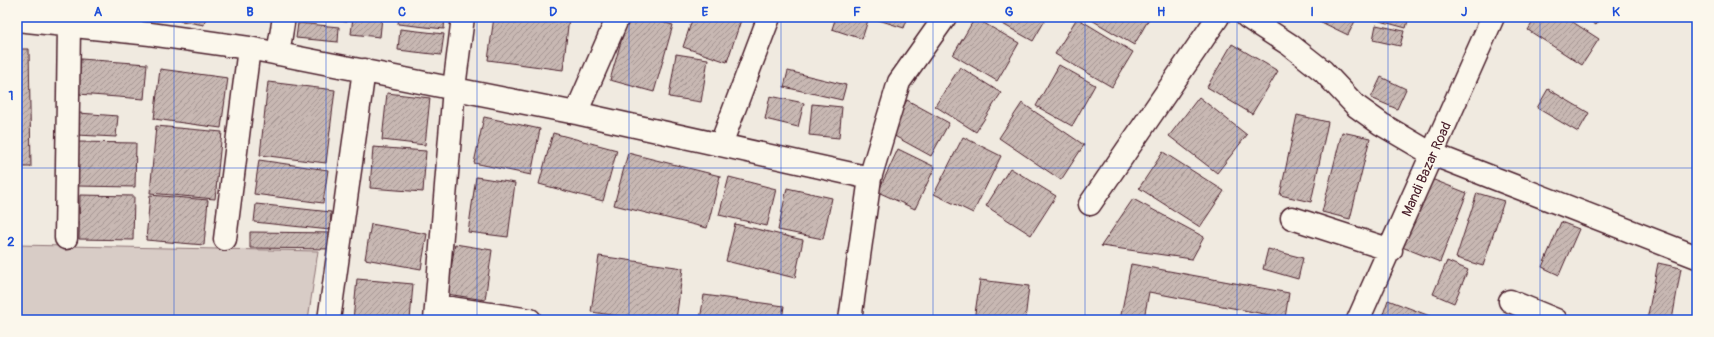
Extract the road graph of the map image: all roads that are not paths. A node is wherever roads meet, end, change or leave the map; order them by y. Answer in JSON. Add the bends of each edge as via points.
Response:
{"nodes":[{"id":1,"x":284,"y":17,"type":"edge"},
{"id":2,"x":463,"y":17,"type":"edge"},
{"id":3,"x":618,"y":17,"type":"edge"},
{"id":4,"x":769,"y":17,"type":"edge"},
{"id":5,"x":945,"y":17,"type":"edge"},
{"id":6,"x":1218,"y":17,"type":"edge"},
{"id":7,"x":1247,"y":17,"type":"edge"},
{"id":8,"x":1493,"y":17,"type":"edge"},
{"id":9,"x":17,"y":20,"type":"edge"},
{"id":10,"x":75,"y":23,"type":"edge"},
{"id":11,"x":151,"y":25,"type":"edge"},
{"id":12,"x":249,"y":48,"type":"junction"},
{"id":13,"x":278,"y":54,"type":"junction"},
{"id":14,"x":364,"y":70,"type":"junction"},
{"id":15,"x":454,"y":88,"type":"junction"},
{"id":16,"x":576,"y":113,"type":"junction"},
{"id":17,"x":721,"y":144,"type":"junction"},
{"id":18,"x":1432,"y":154,"type":"junction"},
{"id":19,"x":870,"y":178,"type":"junction"},
{"id":20,"x":1090,"y":204,"type":"dead end"},
{"id":21,"x":1292,"y":218,"type":"dead end"},
{"id":22,"x":66,"y":238,"type":"dead end"},
{"id":23,"x":225,"y":239,"type":"dead end"},
{"id":24,"x":1391,"y":250,"type":"junction"},
{"id":25,"x":1697,"y":257,"type":"edge"},
{"id":26,"x":1510,"y":301,"type":"dead end"},
{"id":27,"x":436,"y":313,"type":"edge"},
{"id":28,"x":329,"y":320,"type":"edge"},
{"id":29,"x":530,"y":320,"type":"edge"},
{"id":30,"x":850,"y":320,"type":"edge"},
{"id":31,"x":1358,"y":320,"type":"edge"},
{"id":32,"x":1556,"y":320,"type":"edge"}],
"edges":[{"from":1,"to":13,"type":"street"},
{"from":2,"to":15,"type":"street"},
{"from":3,"to":16,"type":"street"},
{"from":4,"to":17,"type":"street"},
{"from":5,"to":19,"type":"street","via":[[899,82]]},
{"from":6,"to":20,"type":"street"},
{"from":7,"to":18,"type":"street","via":[[1290,45],[1323,71],[1356,106]]},
{"from":8,"to":18,"type":"street","name":"Mandi Bazar Road"},
{"from":9,"to":10,"type":"street"},
{"from":10,"to":11,"type":"street"},
{"from":10,"to":22,"type":"street"},
{"from":11,"to":12,"type":"street"},
{"from":12,"to":13,"type":"street"},
{"from":12,"to":23,"type":"street"},
{"from":13,"to":14,"type":"street"},
{"from":14,"to":15,"type":"street"},
{"from":14,"to":28,"type":"street"},
{"from":15,"to":16,"type":"street"},
{"from":15,"to":27,"type":"street"},
{"from":16,"to":17,"type":"street"},
{"from":17,"to":19,"type":"street"},
{"from":18,"to":24,"type":"street","name":"Mandi Bazar Road"},
{"from":18,"to":25,"type":"street"},
{"from":19,"to":30,"type":"street"},
{"from":21,"to":24,"type":"street"},
{"from":24,"to":31,"type":"street","name":"Mandi Bazar Road"},
{"from":26,"to":32,"type":"street"},
{"from":27,"to":29,"type":"street"}]}
